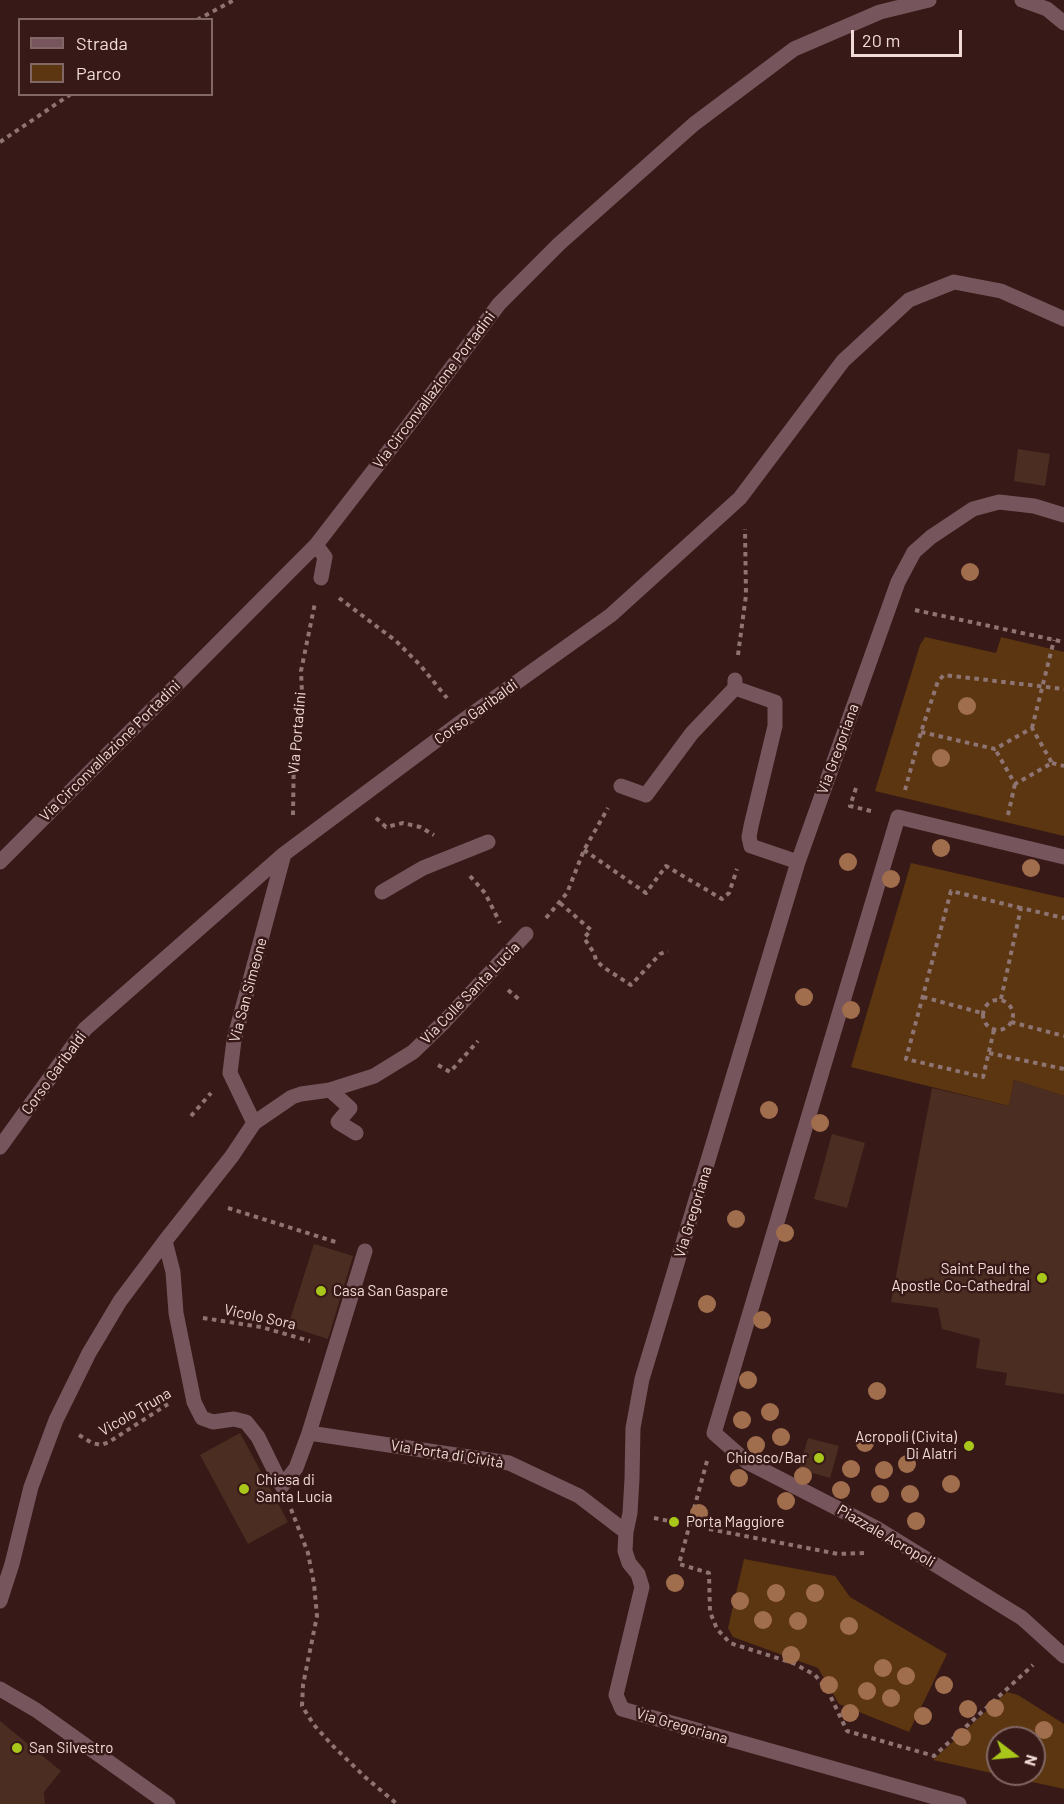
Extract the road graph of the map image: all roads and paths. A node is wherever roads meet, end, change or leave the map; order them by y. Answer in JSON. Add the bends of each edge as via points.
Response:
{"nodes":[{"id":1,"x":234,"y":0,"type":"edge"},
{"id":2,"x":929,"y":0,"type":"edge"},
{"id":3,"x":1022,"y":0,"type":"edge"},
{"id":4,"x":200,"y":18,"type":"edge"},
{"id":5,"x":1064,"y":23,"type":"edge"},
{"id":6,"x":68,"y":96,"type":"edge"},
{"id":7,"x":0,"y":142,"type":"edge"},
{"id":8,"x":1064,"y":319,"type":"edge"},
{"id":9,"x":1064,"y":515,"type":"edge"},
{"id":10,"x":745,"y":528,"type":"dead end"},
{"id":11,"x":316,"y":545,"type":"junction"},
{"id":12,"x":321,"y":578,"type":"dead end"},
{"id":13,"x":338,"y":597,"type":"dead end"},
{"id":14,"x":912,"y":609,"type":"dead end"},
{"id":15,"x":310,"y":627,"type":"dead end"},
{"id":16,"x":1054,"y":640,"type":"junction"},
{"id":17,"x":1064,"y":642,"type":"edge"},
{"id":18,"x":735,"y":684,"type":"junction"},
{"id":19,"x":1042,"y":685,"type":"junction"},
{"id":20,"x":1064,"y":689,"type":"edge"},
{"id":21,"x":452,"y":706,"type":"dead end"},
{"id":22,"x":1032,"y":728,"type":"junction"},
{"id":23,"x":921,"y":732,"type":"junction"},
{"id":24,"x":995,"y":749,"type":"junction"},
{"id":25,"x":1052,"y":763,"type":"junction"},
{"id":26,"x":1064,"y":766,"type":"edge"},
{"id":27,"x":858,"y":780,"type":"dead end"},
{"id":28,"x":621,"y":786,"type":"joint"},
{"id":29,"x":898,"y":817,"type":"junction"},
{"id":30,"x":293,"y":818,"type":"dead end"},
{"id":31,"x":386,"y":827,"type":"dead end"},
{"id":32,"x":441,"y":842,"type":"dead end"},
{"id":33,"x":488,"y":842,"type":"dead end"},
{"id":34,"x":584,"y":850,"type":"junction"},
{"id":35,"x":284,"y":854,"type":"junction"},
{"id":36,"x":1064,"y":857,"type":"edge"},
{"id":37,"x":0,"y":862,"type":"edge"},
{"id":38,"x":798,"y":862,"type":"junction"},
{"id":39,"x":737,"y":867,"type":"dead end"},
{"id":40,"x":474,"y":881,"type":"dead end"},
{"id":41,"x":382,"y":892,"type":"dead end"},
{"id":42,"x":560,"y":903,"type":"junction"},
{"id":43,"x":1022,"y":908,"type":"junction"},
{"id":44,"x":1064,"y":918,"type":"edge"},
{"id":45,"x":501,"y":924,"type":"dead end"},
{"id":46,"x":526,"y":934,"type":"joint"},
{"id":47,"x":668,"y":951,"type":"dead end"},
{"id":48,"x":923,"y":997,"type":"junction"},
{"id":49,"x":1001,"y":999,"type":"junction"},
{"id":50,"x":982,"y":1013,"type":"junction"},
{"id":51,"x":1011,"y":1022,"type":"junction"},
{"id":52,"x":994,"y":1030,"type":"junction"},
{"id":53,"x":1064,"y":1036,"type":"edge"},
{"id":54,"x":478,"y":1041,"type":"dead end"},
{"id":55,"x":989,"y":1053,"type":"junction"},
{"id":56,"x":1064,"y":1069,"type":"edge"},
{"id":57,"x":446,"y":1070,"type":"dead end"},
{"id":58,"x":218,"y":1086,"type":"dead end"},
{"id":59,"x":330,"y":1090,"type":"junction"},
{"id":60,"x":191,"y":1116,"type":"dead end"},
{"id":61,"x":254,"y":1123,"type":"junction"},
{"id":62,"x":356,"y":1132,"type":"dead end"},
{"id":63,"x":0,"y":1147,"type":"edge"},
{"id":64,"x":228,"y":1208,"type":"dead end"},
{"id":65,"x":165,"y":1241,"type":"junction"},
{"id":66,"x":346,"y":1246,"type":"dead end"},
{"id":67,"x":365,"y":1251,"type":"dead end"},
{"id":68,"x":198,"y":1317,"type":"dead end"},
{"id":69,"x":316,"y":1342,"type":"dead end"},
{"id":70,"x":177,"y":1398,"type":"dead end"},
{"id":71,"x":73,"y":1431,"type":"dead end"},
{"id":72,"x":309,"y":1433,"type":"junction"},
{"id":73,"x":714,"y":1433,"type":"junction"},
{"id":74,"x":282,"y":1486,"type":"junction"},
{"id":75,"x":709,"y":1529,"type":"dead end"},
{"id":76,"x":626,"y":1532,"type":"junction"},
{"id":77,"x":838,"y":1554,"type":"dead end"},
{"id":78,"x":0,"y":1601,"type":"edge"},
{"id":79,"x":1059,"y":1651,"type":"edge"},
{"id":80,"x":0,"y":1689,"type":"edge"},
{"id":81,"x":168,"y":1804,"type":"edge"},
{"id":82,"x":397,"y":1804,"type":"edge"},
{"id":83,"x":959,"y":1804,"type":"edge"}],
"edges":[{"from":1,"to":4,"type":"path"},
{"from":2,"to":11,"type":"street","name":"Via Circonvallazione Portadini","via":[[880,12],[794,49],[669,146],[559,244],[499,304]]},
{"from":3,"to":5,"type":"street","via":[[1047,9]]},
{"from":6,"to":7,"type":"path"},
{"from":8,"to":35,"type":"street","name":"Corso Garibaldi","via":[[1001,291],[954,282],[909,300],[843,360],[740,498],[611,615]]},
{"from":9,"to":38,"type":"street","name":"Via Gregoriana","via":[[999,502],[974,509],[914,552],[898,582]]},
{"from":10,"to":18,"type":"path","via":[[747,595]]},
{"from":11,"to":12,"type":"street","via":[[325,556]]},
{"from":11,"to":37,"type":"street","name":"Via Circonvallazione Portadini"},
{"from":13,"to":21,"type":"path","via":[[396,641],[444,692]]},
{"from":14,"to":16,"type":"path"},
{"from":15,"to":30,"type":"path","name":"Via Portadini","via":[[301,671],[294,748]]},
{"from":16,"to":17,"type":"path"},
{"from":16,"to":19,"type":"path"},
{"from":18,"to":28,"type":"street","via":[[645,795]]},
{"from":18,"to":38,"type":"street","via":[[775,702],[775,726],[751,826],[750,846]]},
{"from":19,"to":20,"type":"path"},
{"from":19,"to":22,"type":"path"},
{"from":19,"to":23,"type":"path","via":[[944,675],[938,681]]},
{"from":22,"to":24,"type":"path"},
{"from":22,"to":25,"type":"path"},
{"from":23,"to":24,"type":"path"},
{"from":23,"to":29,"type":"path"},
{"from":24,"to":25,"type":"path","via":[[1015,784]]},
{"from":25,"to":26,"type":"path"},
{"from":27,"to":29,"type":"path","via":[[850,806]]},
{"from":28,"to":34,"type":"path","name":"Via Colle Santa Lucia"},
{"from":29,"to":36,"type":"street"},
{"from":29,"to":73,"type":"street"},
{"from":31,"to":32,"type":"path","via":[[403,823],[420,827]]},
{"from":33,"to":41,"type":"street","via":[[423,868]]},
{"from":34,"to":39,"type":"path","via":[[646,893],[666,866],[720,901],[729,893]]},
{"from":34,"to":42,"type":"path","name":"Via Colle Santa Lucia"},
{"from":35,"to":61,"type":"street","name":"Via San Simeone","via":[[234,1040],[230,1073]]},
{"from":35,"to":63,"type":"street","name":"Corso Garibaldi","via":[[86,1029]]},
{"from":38,"to":76,"type":"street","name":"Via Gregoriana","via":[[642,1379],[633,1428]]},
{"from":40,"to":45,"type":"path"},
{"from":42,"to":46,"type":"path","name":"Via Colle Santa Lucia"},
{"from":42,"to":47,"type":"path","via":[[591,930],[584,938],[596,960],[632,985],[660,954]]},
{"from":43,"to":44,"type":"path"},
{"from":43,"to":48,"type":"path","via":[[951,891]]},
{"from":43,"to":49,"type":"path"},
{"from":46,"to":59,"type":"street","name":"Via Colle Santa Lucia","via":[[413,1052],[374,1076]]},
{"from":48,"to":50,"type":"path"},
{"from":48,"to":55,"type":"path","via":[[906,1059],[983,1077]]},
{"from":49,"to":50,"type":"path","via":[[989,1002]]},
{"from":49,"to":51,"type":"path","via":[[1011,1007]]},
{"from":50,"to":52,"type":"path","via":[[985,1023]]},
{"from":51,"to":52,"type":"path","via":[[1004,1029]]},
{"from":51,"to":53,"type":"path"},
{"from":52,"to":55,"type":"path"},
{"from":54,"to":57,"type":"path","via":[[452,1070]]},
{"from":55,"to":56,"type":"path"},
{"from":58,"to":60,"type":"path"},
{"from":59,"to":61,"type":"street","name":"Via Colle Santa Lucia","via":[[292,1097]]},
{"from":59,"to":62,"type":"street","via":[[350,1108],[339,1122]]},
{"from":61,"to":65,"type":"street"},
{"from":64,"to":66,"type":"path"},
{"from":65,"to":74,"type":"street","via":[[194,1402],[202,1418],[246,1422],[258,1437]]},
{"from":65,"to":78,"type":"street","via":[[120,1301],[56,1420],[31,1487]]},
{"from":67,"to":72,"type":"street"},
{"from":68,"to":69,"type":"path","name":"Vicolo Sora","via":[[261,1327]]},
{"from":70,"to":71,"type":"path","name":"Vicolo Truna","via":[[101,1445]]},
{"from":72,"to":74,"type":"street","via":[[296,1468]]},
{"from":72,"to":76,"type":"street","name":"Via Porta di Cività","via":[[509,1463],[579,1496]]},
{"from":73,"to":79,"type":"street","name":"Piazzale Acropoli","via":[[747,1462],[876,1528],[1022,1618]]},
{"from":73,"to":79,"type":"path","via":[[679,1564],[709,1573],[710,1612],[717,1629],[730,1643],[793,1663],[815,1675],[828,1691],[847,1731],[934,1756]]},
{"from":74,"to":82,"type":"path","via":[[308,1553],[317,1616],[302,1706],[333,1746]]},
{"from":75,"to":77,"type":"path"},
{"from":76,"to":83,"type":"street","name":"Via Gregoriana","via":[[625,1551],[642,1587],[616,1695],[622,1709]]},
{"from":80,"to":81,"type":"street","via":[[36,1710]]}]}
